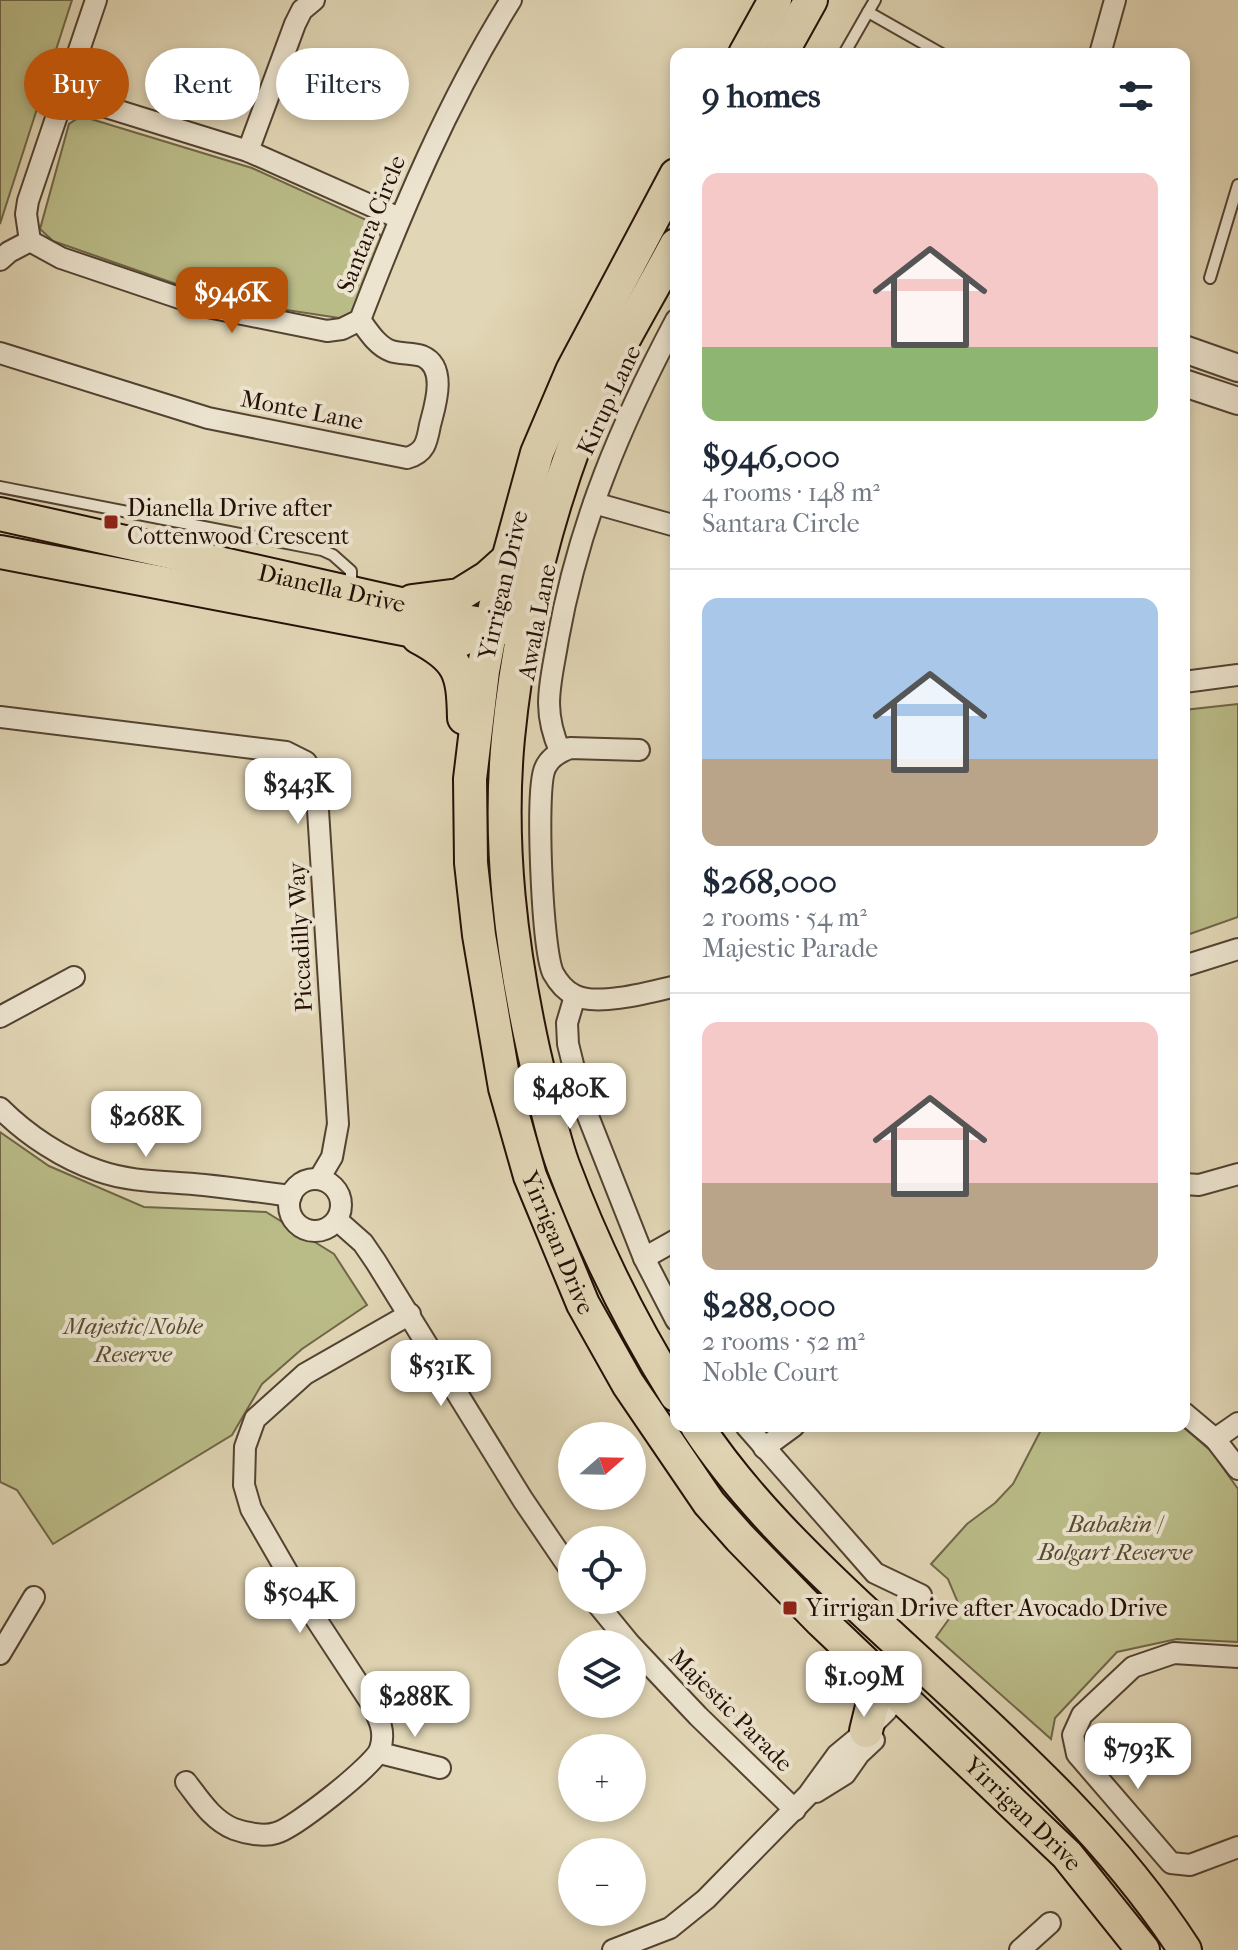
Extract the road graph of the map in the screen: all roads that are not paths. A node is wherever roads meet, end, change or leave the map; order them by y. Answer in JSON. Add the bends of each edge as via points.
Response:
{"nodes":[{"id":1,"x":96,"y":0,"type":"edge"},
{"id":2,"x":314,"y":0,"type":"edge"},
{"id":3,"x":775,"y":0,"type":"edge"},
{"id":4,"x":811,"y":0,"type":"edge"},
{"id":5,"x":875,"y":0,"type":"edge"},
{"id":6,"x":1114,"y":0,"type":"edge"},
{"id":7,"x":504,"y":2,"type":"edge"},
{"id":8,"x":868,"y":12,"type":"junction"},
{"id":9,"x":80,"y":48,"type":"edge"},
{"id":10,"x":748,"y":48,"type":"edge"},
{"id":11,"x":784,"y":48,"type":"edge"},
{"id":12,"x":847,"y":48,"type":"edge"},
{"id":13,"x":931,"y":48,"type":"edge"},
{"id":14,"x":1102,"y":48,"type":"edge"},
{"id":15,"x":129,"y":114,"type":"edge"},
{"id":16,"x":55,"y":120,"type":"edge"},
{"id":17,"x":248,"y":151,"type":"junction"},
{"id":18,"x":1238,"y":185,"type":"edge"},
{"id":19,"x":670,"y":186,"type":"edge"},
{"id":20,"x":399,"y":218,"type":"junction"},
{"id":21,"x":30,"y":241,"type":"junction"},
{"id":22,"x":670,"y":256,"type":"edge"},
{"id":23,"x":0,"y":260,"type":"edge"},
{"id":24,"x":1210,"y":278,"type":"dead end"},
{"id":25,"x":360,"y":320,"type":"junction"},
{"id":26,"x":670,"y":331,"type":"edge"},
{"id":27,"x":1190,"y":351,"type":"edge"},
{"id":28,"x":0,"y":353,"type":"edge"},
{"id":29,"x":1238,"y":368,"type":"edge"},
{"id":30,"x":1190,"y":385,"type":"edge"},
{"id":31,"x":1238,"y":401,"type":"edge"},
{"id":32,"x":0,"y":487,"type":"edge"},
{"id":33,"x":594,"y":503,"type":"junction"},
{"id":34,"x":0,"y":514,"type":"edge"},
{"id":35,"x":670,"y":524,"type":"edge"},
{"id":36,"x":0,"y":552,"type":"edge"},
{"id":37,"x":507,"y":560,"type":"junction"},
{"id":38,"x":351,"y":593,"type":"junction"},
{"id":39,"x":400,"y":616,"type":"junction"},
{"id":40,"x":490,"y":635,"type":"junction"},
{"id":41,"x":522,"y":640,"type":"junction"},
{"id":42,"x":1238,"y":675,"type":"edge"},
{"id":43,"x":1190,"y":681,"type":"edge"},
{"id":44,"x":0,"y":717,"type":"edge"},
{"id":45,"x":639,"y":750,"type":"dead end"},
{"id":46,"x":560,"y":751,"type":"junction"},
{"id":47,"x":471,"y":863,"type":"junction"},
{"id":48,"x":1238,"y":949,"type":"edge"},
{"id":49,"x":1190,"y":964,"type":"edge"},
{"id":50,"x":74,"y":977,"type":"dead end"},
{"id":51,"x":670,"y":987,"type":"edge"},
{"id":52,"x":575,"y":996,"type":"junction"},
{"id":53,"x":0,"y":1017,"type":"edge"},
{"id":54,"x":0,"y":1108,"type":"edge"},
{"id":55,"x":1238,"y":1174,"type":"edge"},
{"id":56,"x":319,"y":1179,"type":"junction"},
{"id":57,"x":1190,"y":1184,"type":"edge"},
{"id":58,"x":291,"y":1196,"type":"junction"},
{"id":59,"x":337,"y":1220,"type":"junction"},
{"id":60,"x":670,"y":1243,"type":"edge"},
{"id":61,"x":644,"y":1258,"type":"junction"},
{"id":62,"x":670,"y":1308,"type":"edge"},
{"id":63,"x":410,"y":1314,"type":"junction"},
{"id":64,"x":670,"y":1384,"type":"edge"},
{"id":65,"x":1190,"y":1418,"type":"edge"},
{"id":66,"x":1238,"y":1423,"type":"edge"},
{"id":67,"x":702,"y":1432,"type":"edge"},
{"id":68,"x":751,"y":1432,"type":"edge"},
{"id":69,"x":786,"y":1432,"type":"edge"},
{"id":70,"x":1215,"y":1439,"type":"junction"},
{"id":71,"x":764,"y":1448,"type":"junction"},
{"id":72,"x":1238,"y":1469,"type":"edge"},
{"id":73,"x":558,"y":1551,"type":"edge"},
{"id":74,"x":921,"y":1595,"type":"dead end"},
{"id":75,"x":34,"y":1597,"type":"dead end"},
{"id":76,"x":606,"y":1614,"type":"edge"},
{"id":77,"x":619,"y":1630,"type":"edge"},
{"id":78,"x":0,"y":1654,"type":"edge"},
{"id":79,"x":1238,"y":1657,"type":"edge"},
{"id":80,"x":646,"y":1661,"type":"edge"},
{"id":81,"x":932,"y":1676,"type":"junction"},
{"id":82,"x":895,"y":1689,"type":"junction"},
{"id":83,"x":866,"y":1731,"type":"joint"},
{"id":84,"x":380,"y":1753,"type":"junction"},
{"id":85,"x":440,"y":1768,"type":"dead end"},
{"id":86,"x":186,"y":1782,"type":"dead end"},
{"id":87,"x":802,"y":1802,"type":"junction"},
{"id":88,"x":1238,"y":1847,"type":"edge"},
{"id":89,"x":1050,"y":1923,"type":"dead end"},
{"id":90,"x":1177,"y":1938,"type":"edge"},
{"id":91,"x":613,"y":1950,"type":"edge"},
{"id":92,"x":1020,"y":1950,"type":"edge"},
{"id":93,"x":1143,"y":1950,"type":"edge"},
{"id":94,"x":1198,"y":1950,"type":"edge"}],
"edges":[{"from":1,"to":9,"type":"street"},
{"from":2,"to":17,"type":"street","via":[[295,24]]},
{"from":3,"to":10,"type":"main road"},
{"from":4,"to":11,"type":"main road"},
{"from":5,"to":8,"type":"lane"},
{"from":6,"to":14,"type":"street"},
{"from":7,"to":20,"type":"street","name":"Santara Circle"},
{"from":8,"to":12,"type":"lane"},
{"from":8,"to":13,"type":"lane"},
{"from":15,"to":17,"type":"street"},
{"from":16,"to":21,"type":"street","via":[[28,201]]},
{"from":17,"to":20,"type":"street"},
{"from":18,"to":24,"type":"lane"},
{"from":19,"to":37,"type":"main road","name":"Yirrigan Drive","via":[[572,371],[537,453]]},
{"from":20,"to":25,"type":"street","name":"Santara Circle"},
{"from":21,"to":23,"type":"street"},
{"from":21,"to":25,"type":"street","name":"Santara Circle","via":[[61,258],[203,306],[311,330],[342,329]]},
{"from":22,"to":41,"type":"main road","name":"Yirrigan Drive","via":[[577,437],[540,557]]},
{"from":25,"to":28,"type":"street","name":"Monte Lane","via":[[380,345],[431,363],[437,394],[427,441],[416,456],[208,418]]},
{"from":26,"to":33,"type":"street","name":"Kirup Lane","via":[[632,403]]},
{"from":27,"to":29,"type":"street"},
{"from":30,"to":31,"type":"street"},
{"from":32,"to":38,"type":"lane","via":[[322,550],[351,571]]},
{"from":33,"to":35,"type":"street"},
{"from":33,"to":46,"type":"street","name":"Awala Lane","via":[[567,589],[548,702]]},
{"from":34,"to":38,"type":"main road","name":"Dianella Drive"},
{"from":36,"to":39,"type":"main road","name":"Dianella Drive"},
{"from":37,"to":39,"type":"main road","via":[[459,595]]},
{"from":37,"to":40,"type":"main road","name":"Yirrigan Drive"},
{"from":38,"to":39,"type":"main road","name":"Dianella Drive"},
{"from":39,"to":40,"type":"main road","name":"Dianella Drive"},
{"from":39,"to":47,"type":"main road","via":[[453,662],[463,683],[460,824]]},
{"from":40,"to":41,"type":"main road","name":"Dianella Drive"},
{"from":40,"to":47,"type":"main road","name":"Yirrigan Drive","via":[[470,779]]},
{"from":41,"to":64,"type":"main road","name":"Yirrigan Drive","via":[[508,740],[506,871],[522,996],[563,1163],[613,1284]]},
{"from":42,"to":43,"type":"street"},
{"from":44,"to":56,"type":"street","name":"Piccadilly Way","via":[[286,752],[306,762],[316,779],[338,1124],[332,1157]]},
{"from":45,"to":46,"type":"street"},
{"from":46,"to":52,"type":"street","via":[[545,768],[539,811],[550,959],[563,987]]},
{"from":47,"to":82,"type":"main road","name":"Yirrigan Drive","via":[[505,1088],[530,1176],[589,1316],[709,1503],[787,1587]]},
{"from":48,"to":49,"type":"street"},
{"from":50,"to":53,"type":"street"},
{"from":51,"to":52,"type":"street","via":[[590,1000]]},
{"from":52,"to":61,"type":"street","via":[[567,1023],[568,1044],[582,1101]]},
{"from":54,"to":58,"type":"street","via":[[56,1150],[99,1171]]},
{"from":55,"to":57,"type":"street"},
{"from":56,"to":58,"type":"street","via":[[299,1184]]},
{"from":56,"to":59,"type":"street","via":[[332,1184],[339,1195]]},
{"from":58,"to":59,"type":"street","via":[[292,1216],[307,1229],[320,1230]]},
{"from":59,"to":63,"type":"street","via":[[363,1243]]},
{"from":60,"to":61,"type":"street"},
{"from":61,"to":62,"type":"street"},
{"from":63,"to":73,"type":"street"},
{"from":63,"to":84,"type":"street","via":[[305,1374],[255,1419],[245,1447],[244,1485],[251,1509],[380,1719]]},
{"from":65,"to":70,"type":"street"},
{"from":66,"to":70,"type":"street"},
{"from":67,"to":81,"type":"main road","name":"Yirrigan Drive","via":[[787,1535]]},
{"from":68,"to":71,"type":"street"},
{"from":69,"to":71,"type":"street"},
{"from":70,"to":72,"type":"street"},
{"from":71,"to":74,"type":"street","via":[[875,1573]]},
{"from":75,"to":78,"type":"street"},
{"from":76,"to":77,"type":"street","name":"Majestic Parade"},
{"from":79,"to":88,"type":"street","via":[[1174,1653],[1133,1667],[1082,1715],[1073,1735],[1077,1754],[1171,1863],[1190,1865]]},
{"from":80,"to":87,"type":"street","name":"Majestic Parade","via":[[698,1716]]},
{"from":81,"to":82,"type":"street"},
{"from":81,"to":90,"type":"main road","name":"Yirrigan Drive","via":[[1097,1834]]},
{"from":82,"to":83,"type":"main road","via":[[879,1678]]},
{"from":82,"to":87,"type":"street","via":[[845,1774]]},
{"from":82,"to":93,"type":"main road","name":"Yirrigan Drive","via":[[1067,1855]]},
{"from":83,"to":87,"type":"street","via":[[837,1755]]},
{"from":84,"to":85,"type":"street"},
{"from":84,"to":86,"type":"street","via":[[364,1771],[277,1833],[234,1829],[213,1816]]},
{"from":87,"to":91,"type":"street","via":[[670,1928]]},
{"from":89,"to":92,"type":"street"},
{"from":90,"to":94,"type":"main road","name":"Yirrigan Drive"}]}
